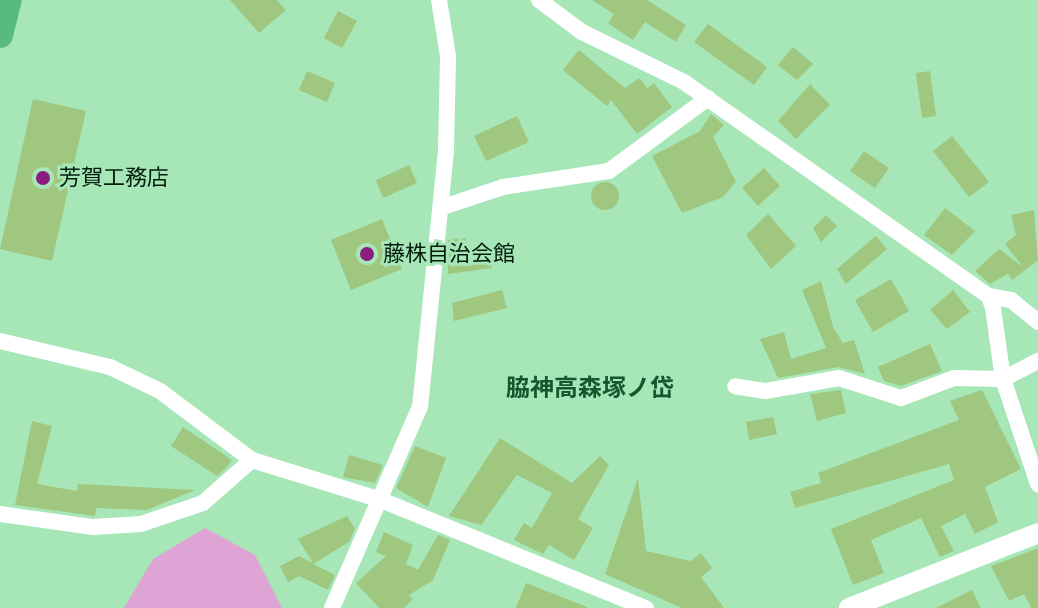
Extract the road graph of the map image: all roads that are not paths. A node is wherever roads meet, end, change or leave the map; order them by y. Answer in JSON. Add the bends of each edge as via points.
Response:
{"nodes":[{"id":1,"x":9,"y":0,"type":"edge"},
{"id":2,"x":439,"y":0,"type":"edge"},
{"id":3,"x":539,"y":0,"type":"edge"},
{"id":4,"x":0,"y":35,"type":"edge"},
{"id":5,"x":708,"y":98,"type":"junction"},
{"id":6,"x":443,"y":207,"type":"junction"},
{"id":7,"x":989,"y":296,"type":"junction"},
{"id":8,"x":1038,"y":322,"type":"edge"},
{"id":9,"x":0,"y":341,"type":"edge"},
{"id":10,"x":1038,"y":361,"type":"edge"},
{"id":11,"x":1003,"y":379,"type":"junction"},
{"id":12,"x":735,"y":386,"type":"dead end"},
{"id":13,"x":252,"y":460,"type":"junction"},
{"id":14,"x":1038,"y":484,"type":"edge"},
{"id":15,"x":381,"y":500,"type":"junction"},
{"id":16,"x":0,"y":514,"type":"edge"},
{"id":17,"x":1038,"y":533,"type":"edge"},
{"id":18,"x":332,"y":608,"type":"edge"},
{"id":19,"x":646,"y":608,"type":"edge"},
{"id":20,"x":849,"y":608,"type":"edge"}],
"edges":[{"from":1,"to":4,"type":"highway"},
{"from":2,"to":6,"type":"street","via":[[448,56]]},
{"from":3,"to":5,"type":"street","via":[[582,32]]},
{"from":5,"to":6,"type":"street","via":[[609,171],[503,187]]},
{"from":5,"to":7,"type":"street"},
{"from":6,"to":15,"type":"street","via":[[420,407]]},
{"from":7,"to":8,"type":"street","via":[[1011,300]]},
{"from":7,"to":11,"type":"street"},
{"from":9,"to":13,"type":"street","via":[[123,373],[160,391]]},
{"from":10,"to":11,"type":"street"},
{"from":11,"to":12,"type":"street","via":[[954,378],[901,398],[839,378],[765,391]]},
{"from":11,"to":14,"type":"street"},
{"from":13,"to":15,"type":"street"},
{"from":13,"to":16,"type":"street","via":[[203,503],[141,524],[93,527]]},
{"from":15,"to":18,"type":"street"},
{"from":15,"to":19,"type":"street"},
{"from":17,"to":20,"type":"street"}]}
